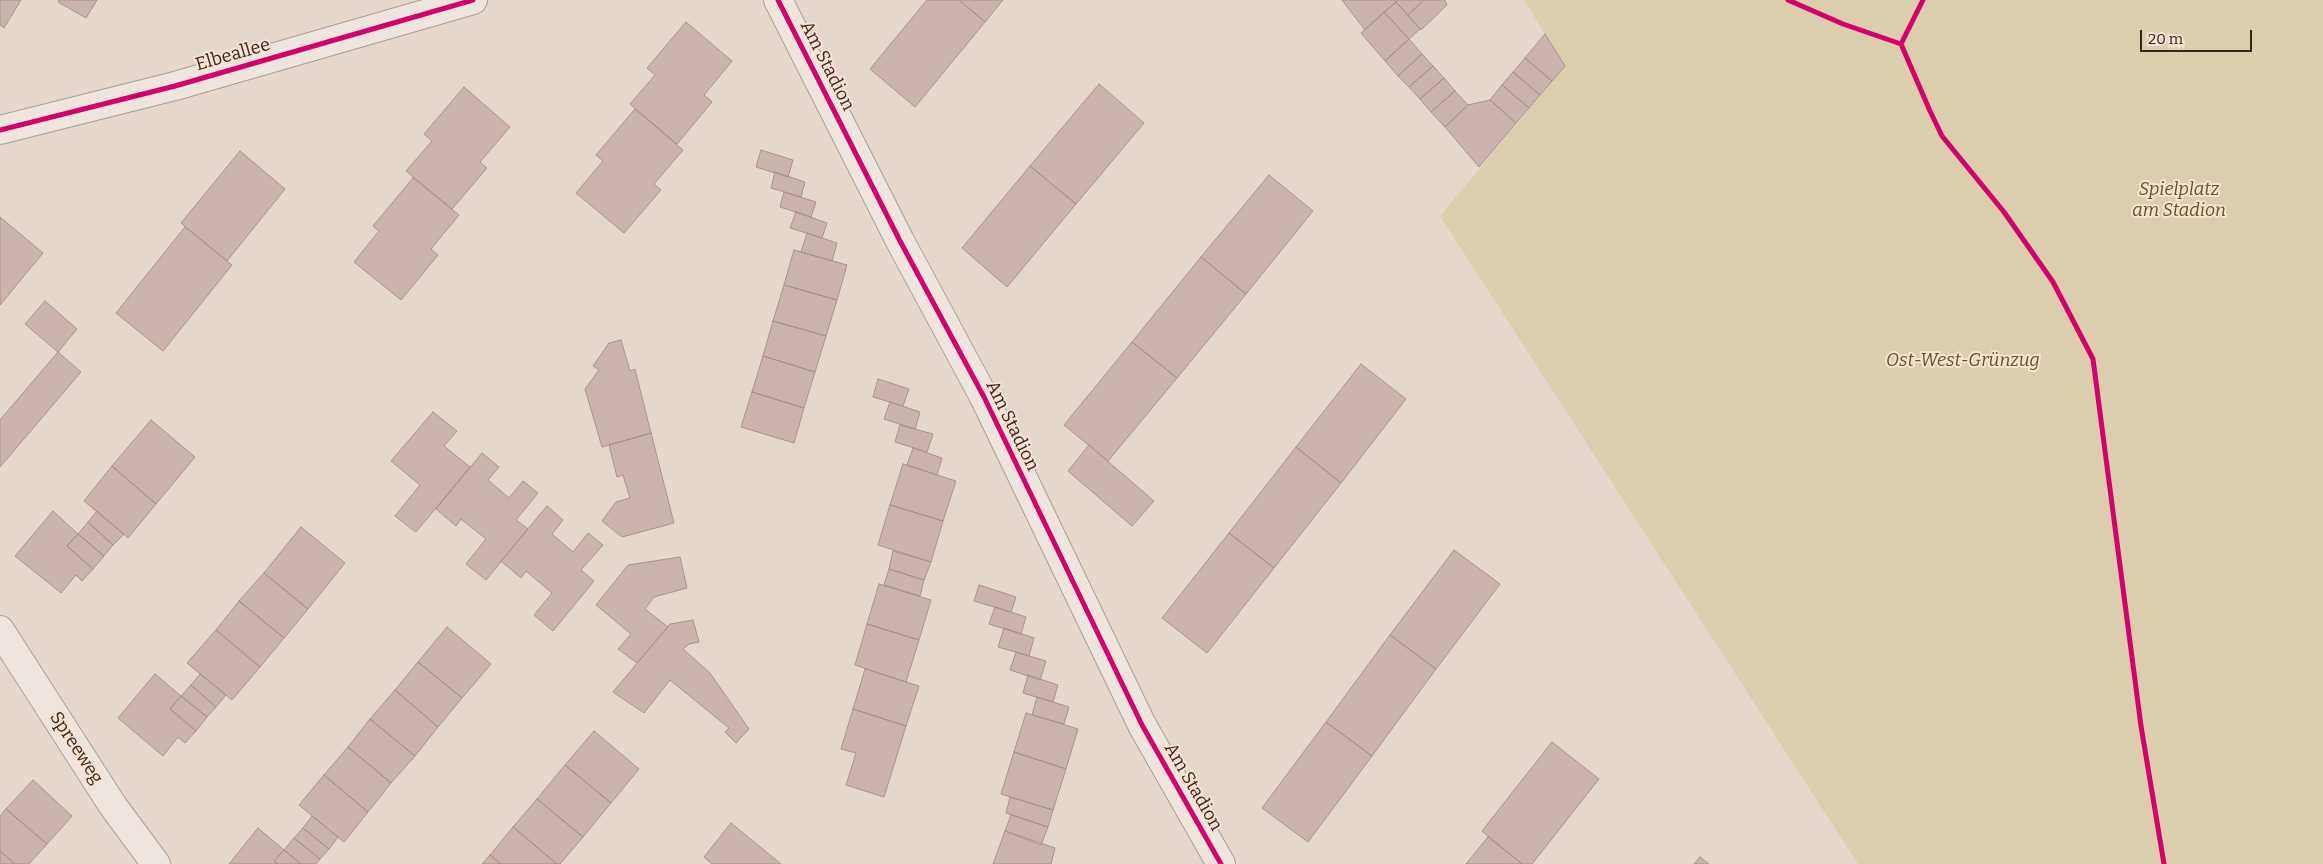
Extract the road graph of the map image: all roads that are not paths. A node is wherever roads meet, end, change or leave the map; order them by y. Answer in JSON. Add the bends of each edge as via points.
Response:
{"nodes":[{"id":1,"x":473,"y":0,"type":"edge"},
{"id":2,"x":778,"y":0,"type":"edge"},
{"id":3,"x":0,"y":130,"type":"edge"},
{"id":4,"x":0,"y":630,"type":"edge"},
{"id":5,"x":156,"y":864,"type":"edge"},
{"id":6,"x":1221,"y":864,"type":"edge"}],
"edges":[{"from":1,"to":3,"type":"street","name":"Elbeallee","via":[[175,86]]},
{"from":2,"to":6,"type":"street","name":"Am Stadion","via":[[900,241],[984,397],[1142,726]]},
{"from":4,"to":5,"type":"street","name":"Spreeweg","via":[[113,806]]}]}
